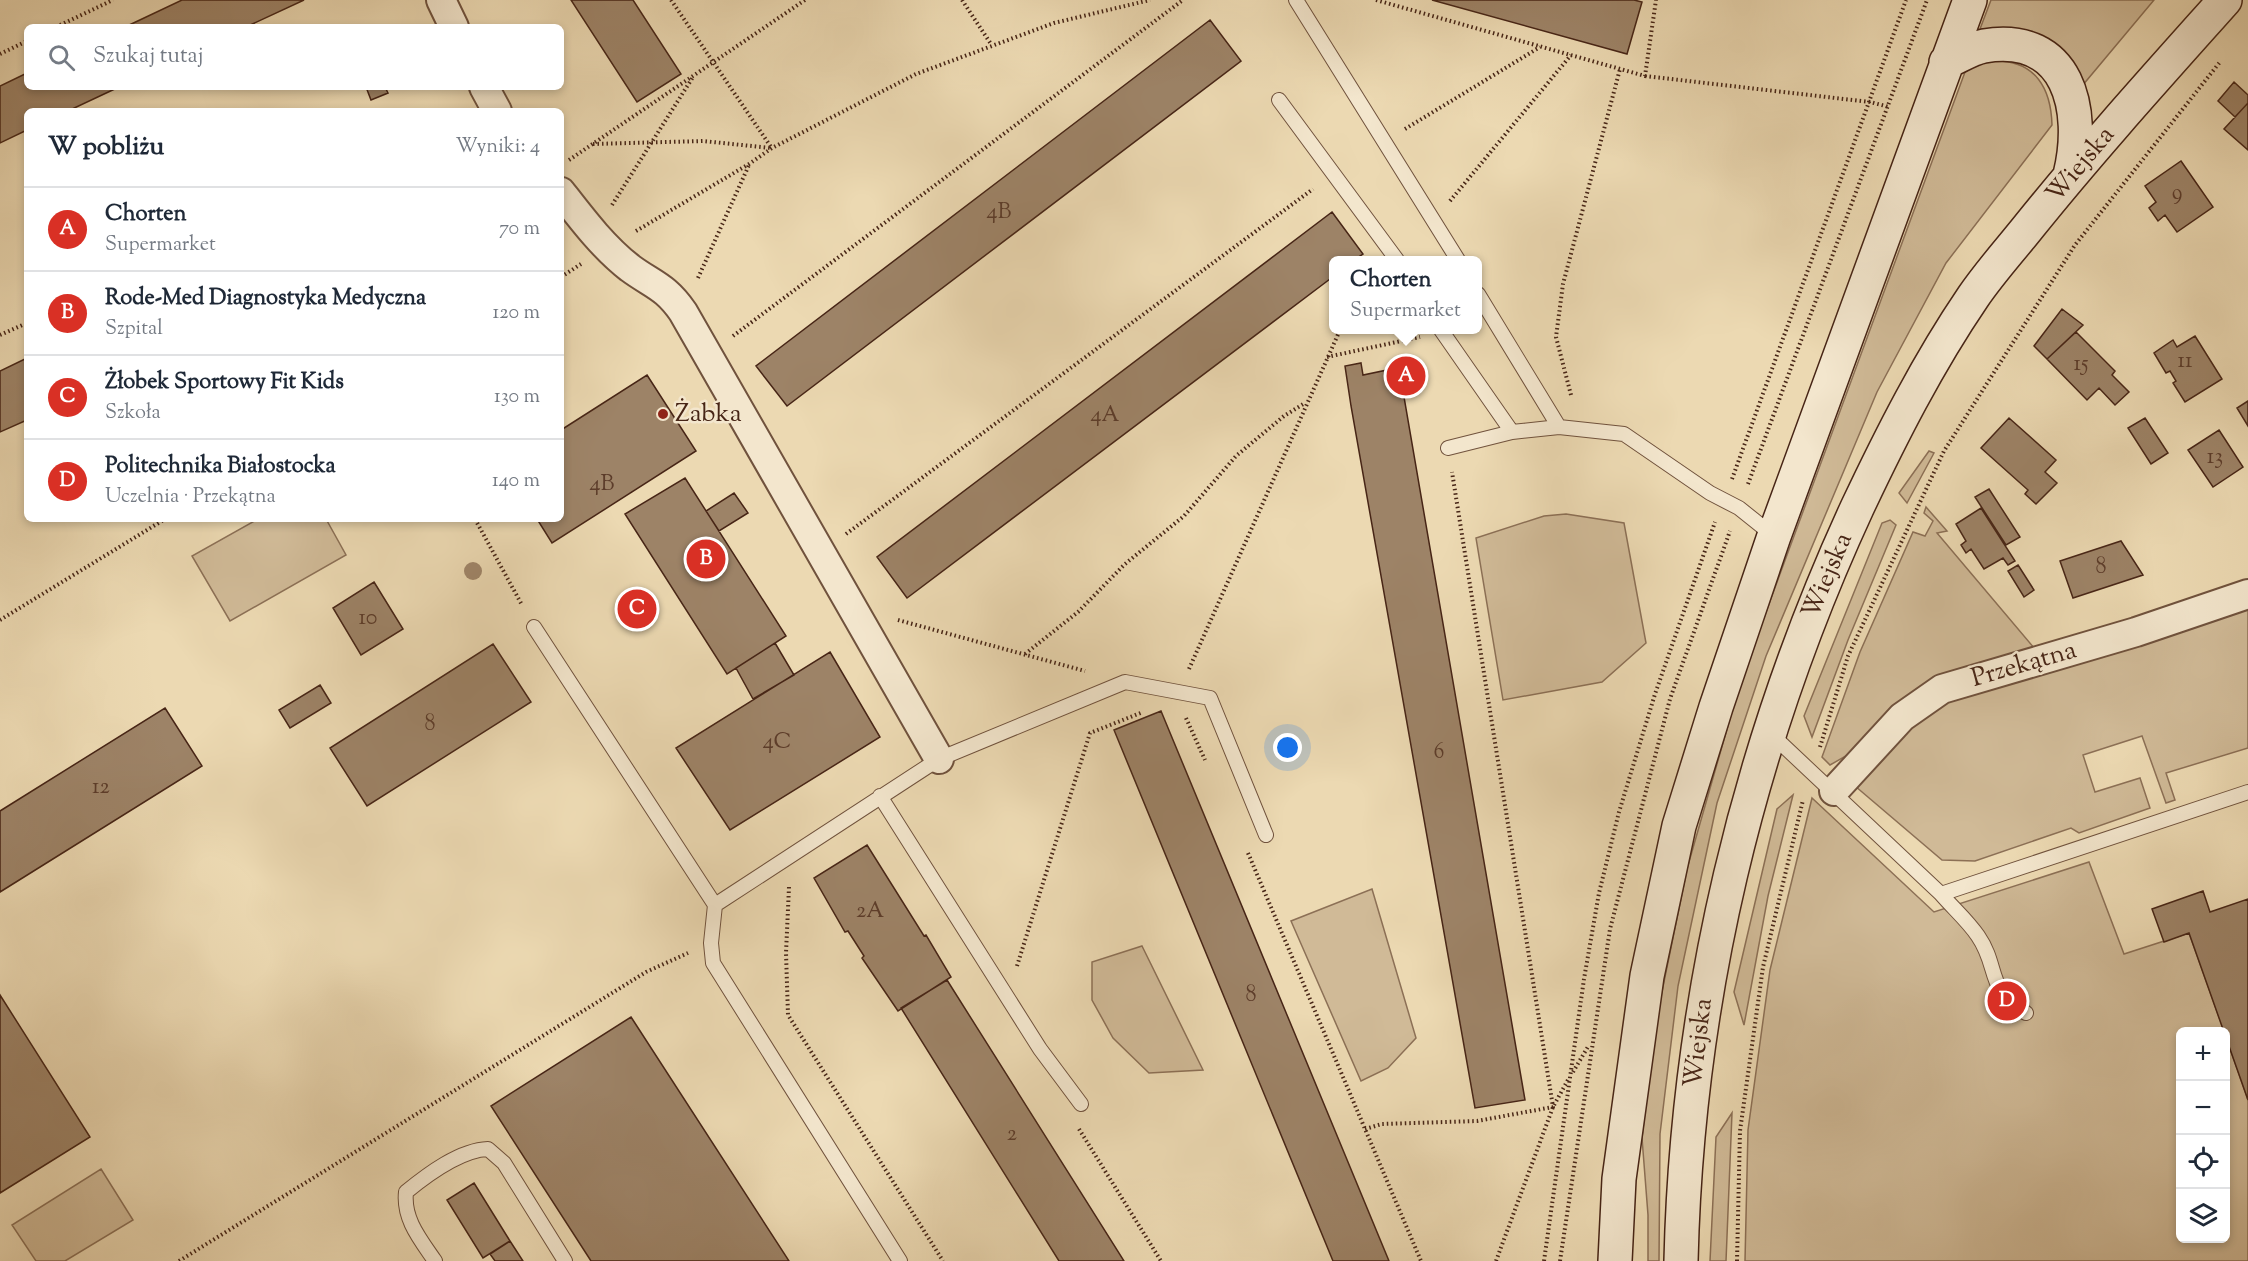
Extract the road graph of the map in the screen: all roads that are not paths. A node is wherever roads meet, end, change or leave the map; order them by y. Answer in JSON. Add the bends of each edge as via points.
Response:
{"nodes":[{"id":1,"x":441,"y":0,"type":"edge"},
{"id":2,"x":1296,"y":0,"type":"edge"},
{"id":3,"x":1970,"y":0,"type":"edge"},
{"id":4,"x":2225,"y":0,"type":"edge"},
{"id":5,"x":453,"y":24,"type":"edge"},
{"id":6,"x":1946,"y":62,"type":"junction"},
{"id":7,"x":486,"y":90,"type":"edge"},
{"id":8,"x":1279,"y":100,"type":"dead end"},
{"id":9,"x":494,"y":108,"type":"edge"},
{"id":10,"x":2070,"y":175,"type":"junction"},
{"id":11,"x":564,"y":196,"type":"edge"},
{"id":12,"x":1393,"y":256,"type":"edge"},
{"id":13,"x":1455,"y":256,"type":"edge"},
{"id":14,"x":1482,"y":301,"type":"edge"},
{"id":15,"x":1444,"y":334,"type":"edge"},
{"id":16,"x":1559,"y":426,"type":"junction"},
{"id":17,"x":1512,"y":432,"type":"junction"},
{"id":18,"x":1448,"y":448,"type":"road end"},
{"id":19,"x":1774,"y":536,"type":"junction"},
{"id":20,"x":2248,"y":594,"type":"edge"},
{"id":21,"x":534,"y":627,"type":"road end"},
{"id":22,"x":1770,"y":733,"type":"junction"},
{"id":23,"x":939,"y":759,"type":"junction"},
{"id":24,"x":1834,"y":791,"type":"junction"},
{"id":25,"x":2248,"y":792,"type":"edge"},
{"id":26,"x":880,"y":796,"type":"junction"},
{"id":27,"x":1266,"y":835,"type":"road end"},
{"id":28,"x":1941,"y":894,"type":"junction"},
{"id":29,"x":715,"y":905,"type":"junction"},
{"id":30,"x":2026,"y":1012,"type":"dead end"},
{"id":31,"x":1081,"y":1104,"type":"road end"},
{"id":32,"x":435,"y":1261,"type":"edge"},
{"id":33,"x":565,"y":1261,"type":"edge"},
{"id":34,"x":900,"y":1261,"type":"edge"},
{"id":35,"x":1615,"y":1261,"type":"edge"},
{"id":36,"x":1681,"y":1261,"type":"edge"}],
"edges":[{"from":1,"to":5,"type":"street"},
{"from":2,"to":13,"type":"lane"},
{"from":3,"to":6,"type":"main road"},
{"from":4,"to":10,"type":"main road","name":"Wiejska"},
{"from":6,"to":10,"type":"main road","via":[[1983,46],[2009,45],[2036,49],[2058,67],[2071,96],[2078,130]]},
{"from":6,"to":19,"type":"main road"},
{"from":7,"to":9,"type":"street"},
{"from":8,"to":12,"type":"lane"},
{"from":10,"to":22,"type":"main road","name":"Wiejska","via":[[1973,296],[1893,431],[1798,645]]},
{"from":11,"to":23,"type":"street","via":[[601,241],[631,269],[670,294],[683,312]]},
{"from":14,"to":16,"type":"lane"},
{"from":15,"to":17,"type":"lane"},
{"from":16,"to":17,"type":"lane"},
{"from":16,"to":19,"type":"lane","via":[[1624,434]]},
{"from":17,"to":18,"type":"lane"},
{"from":19,"to":35,"type":"main road","via":[[1679,826],[1647,976],[1619,1179]]},
{"from":20,"to":24,"type":"street","name":"Przekątna","via":[[2136,632],[1942,689],[1902,717]]},
{"from":21,"to":29,"type":"lane"},
{"from":22,"to":24,"type":"lane"},
{"from":22,"to":36,"type":"main road","name":"Wiejska","via":[[1735,854],[1704,997],[1682,1202]]},
{"from":23,"to":26,"type":"lane"},
{"from":23,"to":27,"type":"lane","via":[[1125,682],[1210,698]]},
{"from":24,"to":28,"type":"lane"},
{"from":25,"to":28,"type":"lane"},
{"from":26,"to":29,"type":"lane"},
{"from":26,"to":31,"type":"lane","via":[[1040,1049]]},
{"from":28,"to":30,"type":"lane","via":[[1979,938],[1998,988],[2009,1003]]},
{"from":29,"to":34,"type":"lane","via":[[713,963]]},
{"from":32,"to":33,"type":"lane","via":[[411,1225],[404,1208],[406,1192],[474,1149],[488,1149],[504,1163]]}]}
